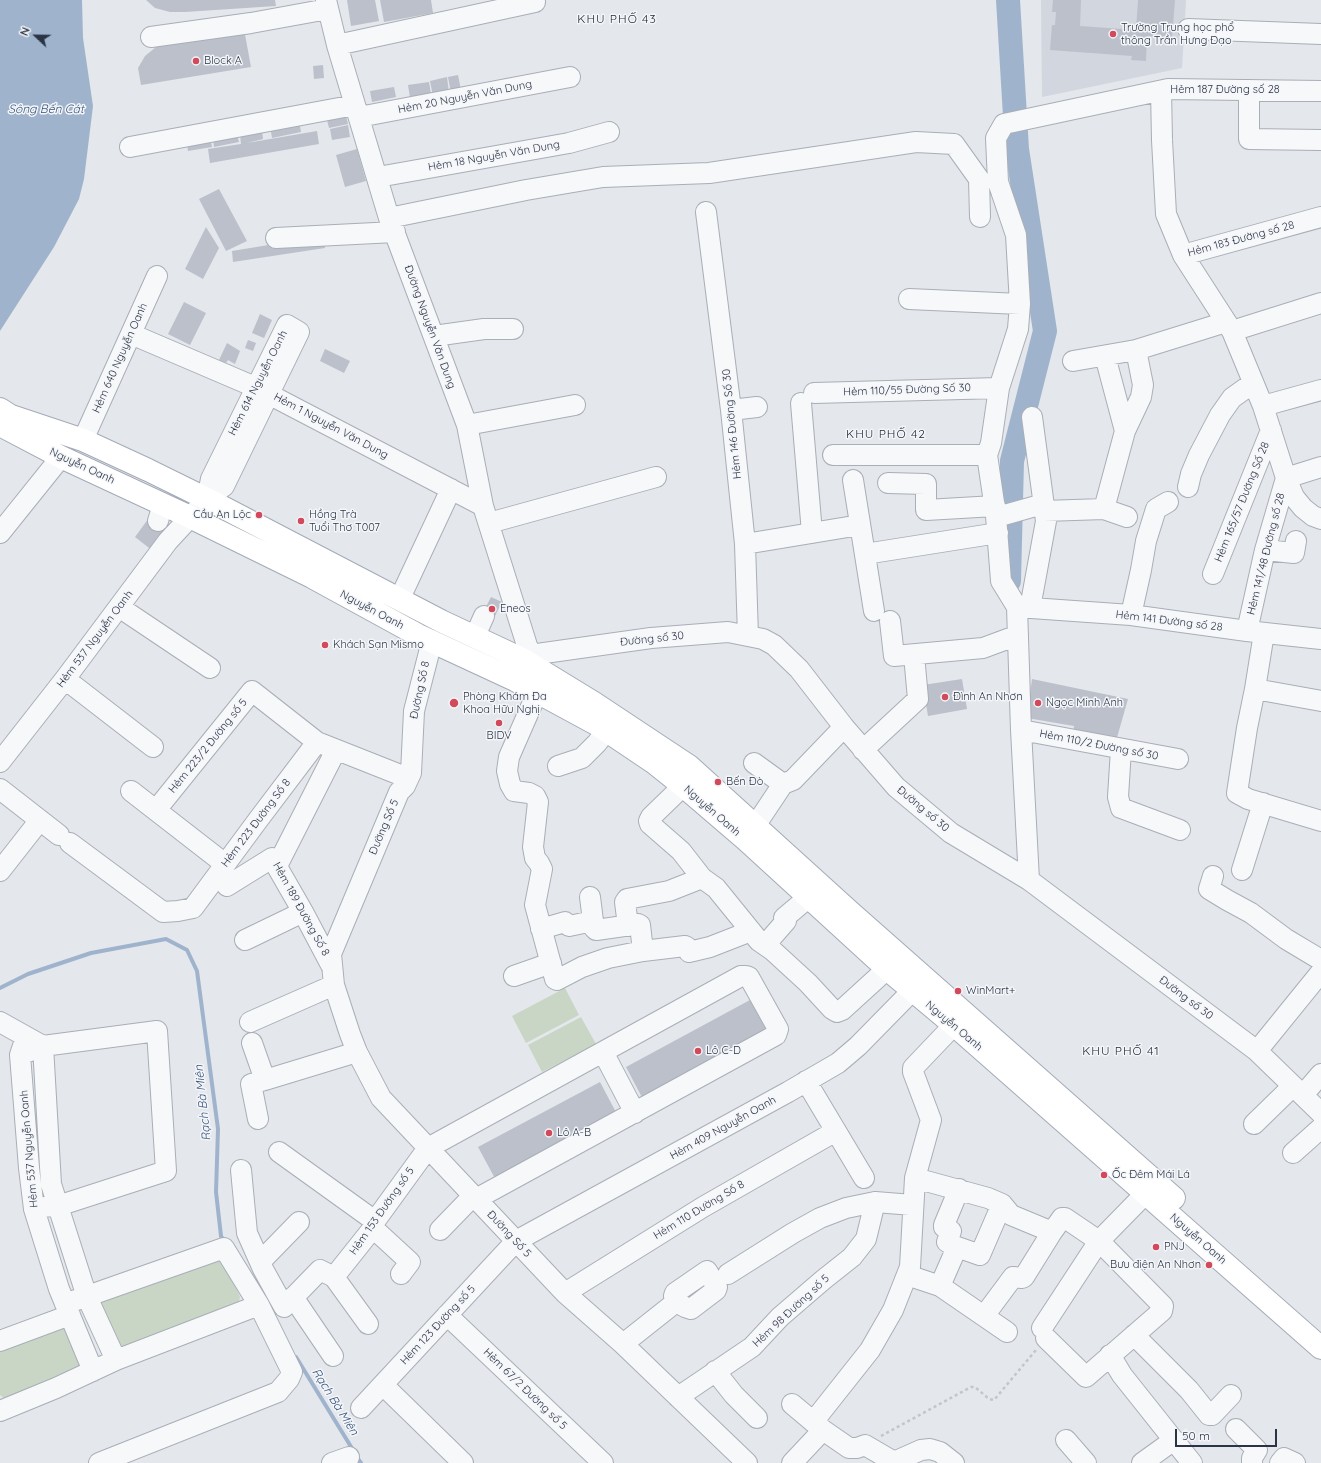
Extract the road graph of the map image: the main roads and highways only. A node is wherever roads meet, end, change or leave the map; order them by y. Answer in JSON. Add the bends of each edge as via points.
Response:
{"nodes":[{"id":1,"x":0,"y":409,"type":"edge"},
{"id":2,"x":0,"y":425,"type":"edge"},
{"id":3,"x":442,"y":620,"type":"junction"},
{"id":4,"x":432,"y":641,"type":"junction"},
{"id":5,"x":1321,"y":1329,"type":"edge"},
{"id":6,"x":1321,"y":1348,"type":"edge"}],
"edges":[{"from":1,"to":3,"type":"main road","name":"Nguyễn Oanh","via":[[11,416],[83,440],[207,499]]},
{"from":2,"to":4,"type":"main road","name":"Nguyễn Oanh","via":[[60,457],[163,526],[190,517],[312,577]]},
{"from":3,"to":4,"type":"main road"},
{"from":3,"to":5,"type":"main road","name":"Nguyễn Oanh","via":[[526,657],[689,766]]},
{"from":4,"to":6,"type":"main road","name":"Nguyễn Oanh","via":[[512,679],[588,720],[653,762],[746,840],[887,969]]}]}
